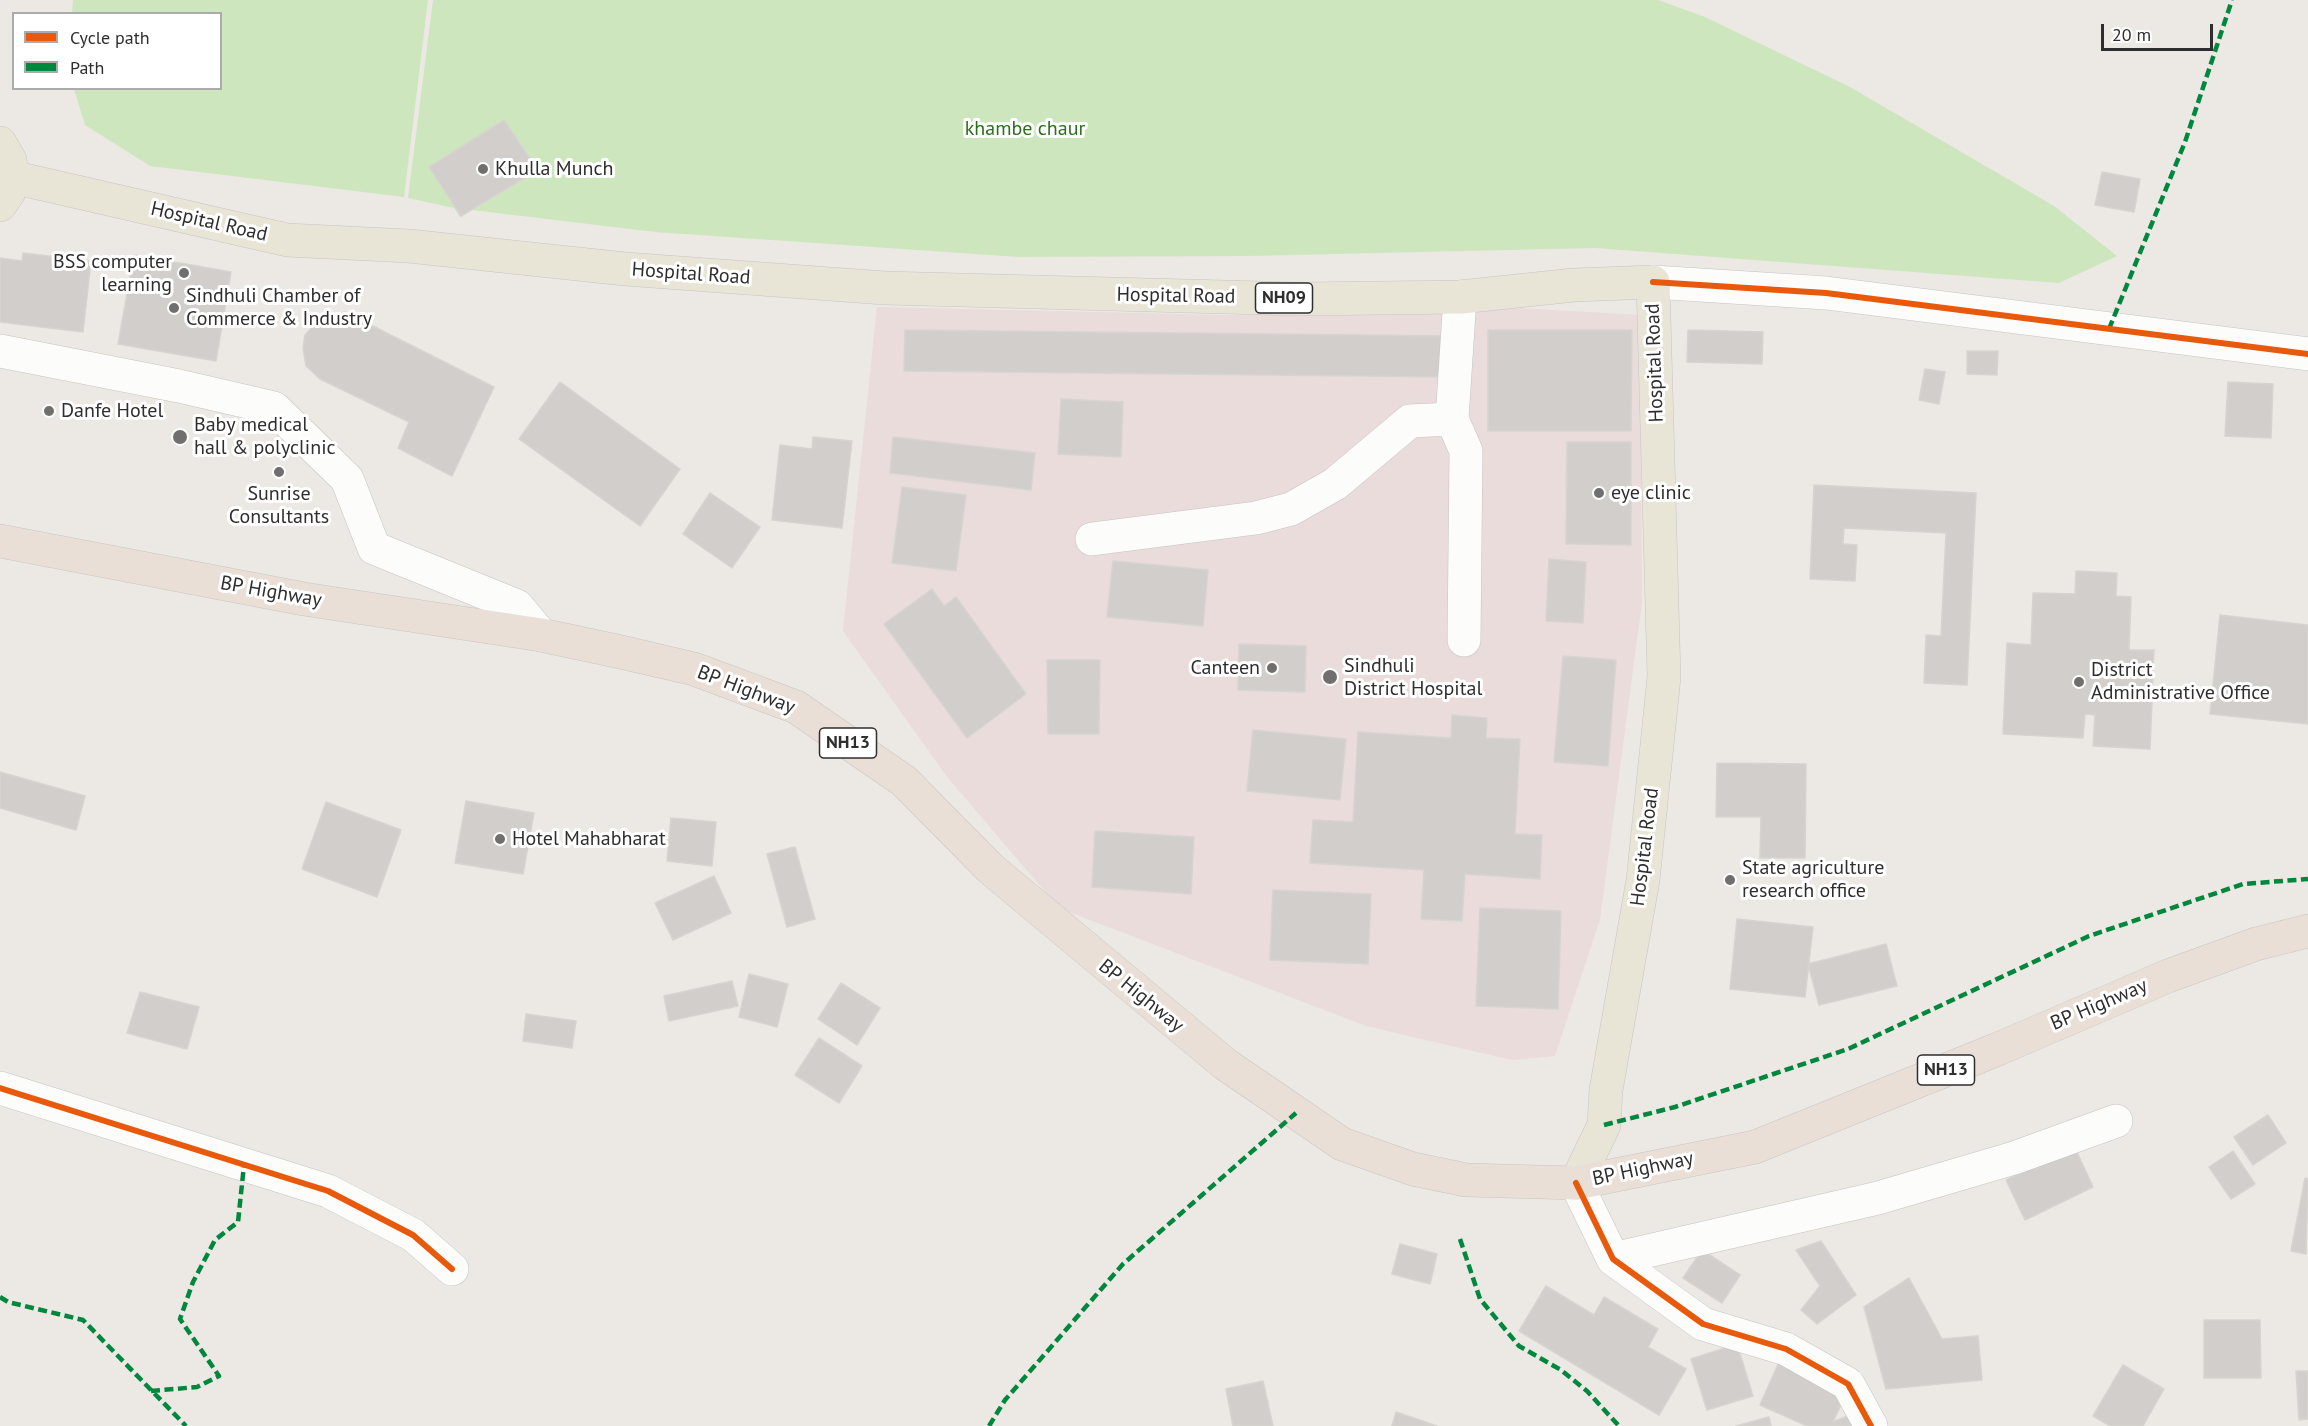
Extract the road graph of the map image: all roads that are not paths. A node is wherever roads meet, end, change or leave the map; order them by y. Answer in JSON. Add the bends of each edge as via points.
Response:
{"nodes":[{"id":1,"x":0,"y":143,"type":"edge"},
{"id":2,"x":6,"y":191,"type":"edge"},
{"id":3,"x":1653,"y":282,"type":"junction"},
{"id":4,"x":1460,"y":297,"type":"junction"},
{"id":5,"x":0,"y":351,"type":"edge"},
{"id":6,"x":2308,"y":354,"type":"edge"},
{"id":7,"x":1452,"y":419,"type":"junction"},
{"id":8,"x":1092,"y":539,"type":"dead end"},
{"id":9,"x":0,"y":541,"type":"edge"},
{"id":10,"x":541,"y":635,"type":"junction"},
{"id":11,"x":1464,"y":640,"type":"dead end"},
{"id":12,"x":2308,"y":931,"type":"edge"},
{"id":13,"x":0,"y":1088,"type":"edge"},
{"id":14,"x":2116,"y":1121,"type":"dead end"},
{"id":15,"x":1576,"y":1183,"type":"junction"},
{"id":16,"x":1613,"y":1259,"type":"junction"},
{"id":17,"x":452,"y":1269,"type":"dead end"},
{"id":18,"x":1871,"y":1426,"type":"edge"}],
"edges":[{"from":1,"to":2,"type":"main road","number":"NH09","via":[[10,160]]},
{"from":2,"to":4,"type":"main road","name":"Hospital Road","number":"NH09","via":[[287,240],[409,246],[625,269],[885,288],[1300,299]]},
{"from":3,"to":4,"type":"main road","name":"Hospital Road","number":"NH09","via":[[1574,285]]},
{"from":3,"to":6,"type":"street","via":[[1827,293]]},
{"from":3,"to":15,"type":"main road","name":"Hospital Road","via":[[1664,677],[1644,880],[1606,1090],[1604,1125]]},
{"from":4,"to":7,"type":"street"},
{"from":5,"to":10,"type":"street","via":[[274,408],[347,479],[374,548],[518,606]]},
{"from":7,"to":8,"type":"street","via":[[1410,421],[1335,484],[1291,509],[1256,518]]},
{"from":7,"to":11,"type":"street","via":[[1466,451]]},
{"from":9,"to":10,"type":"highway","name":"BP Highway","number":"NH13","via":[[304,598]]},
{"from":10,"to":15,"type":"highway","name":"BP Highway","number":"NH13","via":[[694,669],[796,707],[904,781],[991,869],[1216,1057],[1342,1144],[1413,1169],[1466,1180]]},
{"from":12,"to":15,"type":"highway","name":"BP Highway","number":"NH13","via":[[2256,944],[2168,976],[1755,1147]]},
{"from":13,"to":17,"type":"street","via":[[328,1191],[413,1235]]},
{"from":14,"to":16,"type":"street","via":[[2014,1158],[1878,1198]]},
{"from":15,"to":16,"type":"street"},
{"from":16,"to":18,"type":"street","via":[[1703,1324],[1786,1349],[1848,1384]]}]}
